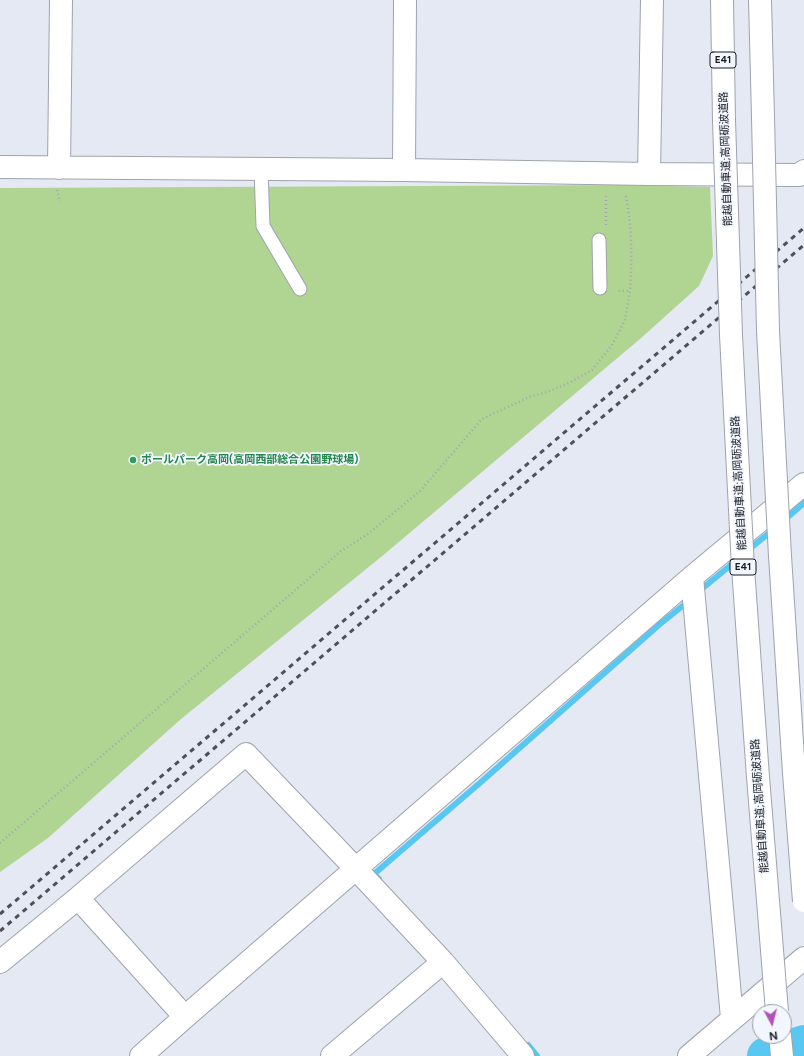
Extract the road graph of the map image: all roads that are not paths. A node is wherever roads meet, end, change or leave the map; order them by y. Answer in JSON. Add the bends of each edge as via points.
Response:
{"nodes":[{"id":1,"x":61,"y":0,"type":"edge"},
{"id":2,"x":405,"y":0,"type":"edge"},
{"id":3,"x":652,"y":0,"type":"edge"},
{"id":4,"x":722,"y":0,"type":"edge"},
{"id":5,"x":760,"y":0,"type":"edge"},
{"id":6,"x":0,"y":167,"type":"edge"},
{"id":7,"x":261,"y":169,"type":"junction"},
{"id":8,"x":404,"y":170,"type":"junction"},
{"id":9,"x":804,"y":171,"type":"edge"},
{"id":10,"x":649,"y":174,"type":"junction"},
{"id":11,"x":57,"y":176,"type":"junction"},
{"id":12,"x":599,"y":240,"type":"road end"},
{"id":13,"x":600,"y":288,"type":"road end"},
{"id":14,"x":300,"y":289,"type":"dead end"},
{"id":15,"x":804,"y":484,"type":"edge"},
{"id":16,"x":693,"y":585,"type":"junction"},
{"id":17,"x":356,"y":869,"type":"junction"},
{"id":18,"x":78,"y":898,"type":"junction"},
{"id":19,"x":804,"y":901,"type":"edge"},
{"id":20,"x":804,"y":958,"type":"edge"},
{"id":21,"x":0,"y":962,"type":"edge"},
{"id":22,"x":443,"y":962,"type":"junction"},
{"id":23,"x":776,"y":1004,"type":"edge"},
{"id":24,"x":185,"y":1017,"type":"junction"},
{"id":25,"x":732,"y":1018,"type":"junction"},
{"id":26,"x":781,"y":1044,"type":"edge"},
{"id":27,"x":141,"y":1056,"type":"edge"},
{"id":28,"x":332,"y":1056,"type":"edge"},
{"id":29,"x":523,"y":1056,"type":"edge"},
{"id":30,"x":688,"y":1056,"type":"edge"},
{"id":31,"x":782,"y":1056,"type":"edge"}],
"edges":[{"from":1,"to":11,"type":"main road"},
{"from":2,"to":8,"type":"main road"},
{"from":3,"to":10,"type":"main road"},
{"from":4,"to":23,"type":"main road","name":"能越自動車道;高岡砺波道路","number":"E41","bridge":true,"via":[[731,335],[743,568]]},
{"from":5,"to":19,"type":"main road","bridge":true,"via":[[770,378],[791,734]]},
{"from":6,"to":11,"type":"main road"},
{"from":7,"to":8,"type":"main road"},
{"from":7,"to":11,"type":"main road"},
{"from":7,"to":14,"type":"lane","via":[[263,226]]},
{"from":8,"to":10,"type":"main road"},
{"from":9,"to":10,"type":"main road","via":[[799,175]]},
{"from":12,"to":13,"type":"lane"},
{"from":15,"to":16,"type":"main road"},
{"from":16,"to":17,"type":"main road"},
{"from":16,"to":25,"type":"main road"},
{"from":17,"to":18,"type":"main road","via":[[246,754]]},
{"from":17,"to":22,"type":"main road"},
{"from":17,"to":24,"type":"main road"},
{"from":18,"to":21,"type":"main road"},
{"from":18,"to":24,"type":"main road"},
{"from":20,"to":25,"type":"main road"},
{"from":22,"to":28,"type":"main road"},
{"from":22,"to":29,"type":"main road"},
{"from":24,"to":27,"type":"main road"},
{"from":25,"to":30,"type":"main road"},
{"from":26,"to":31,"type":"main road"}]}
